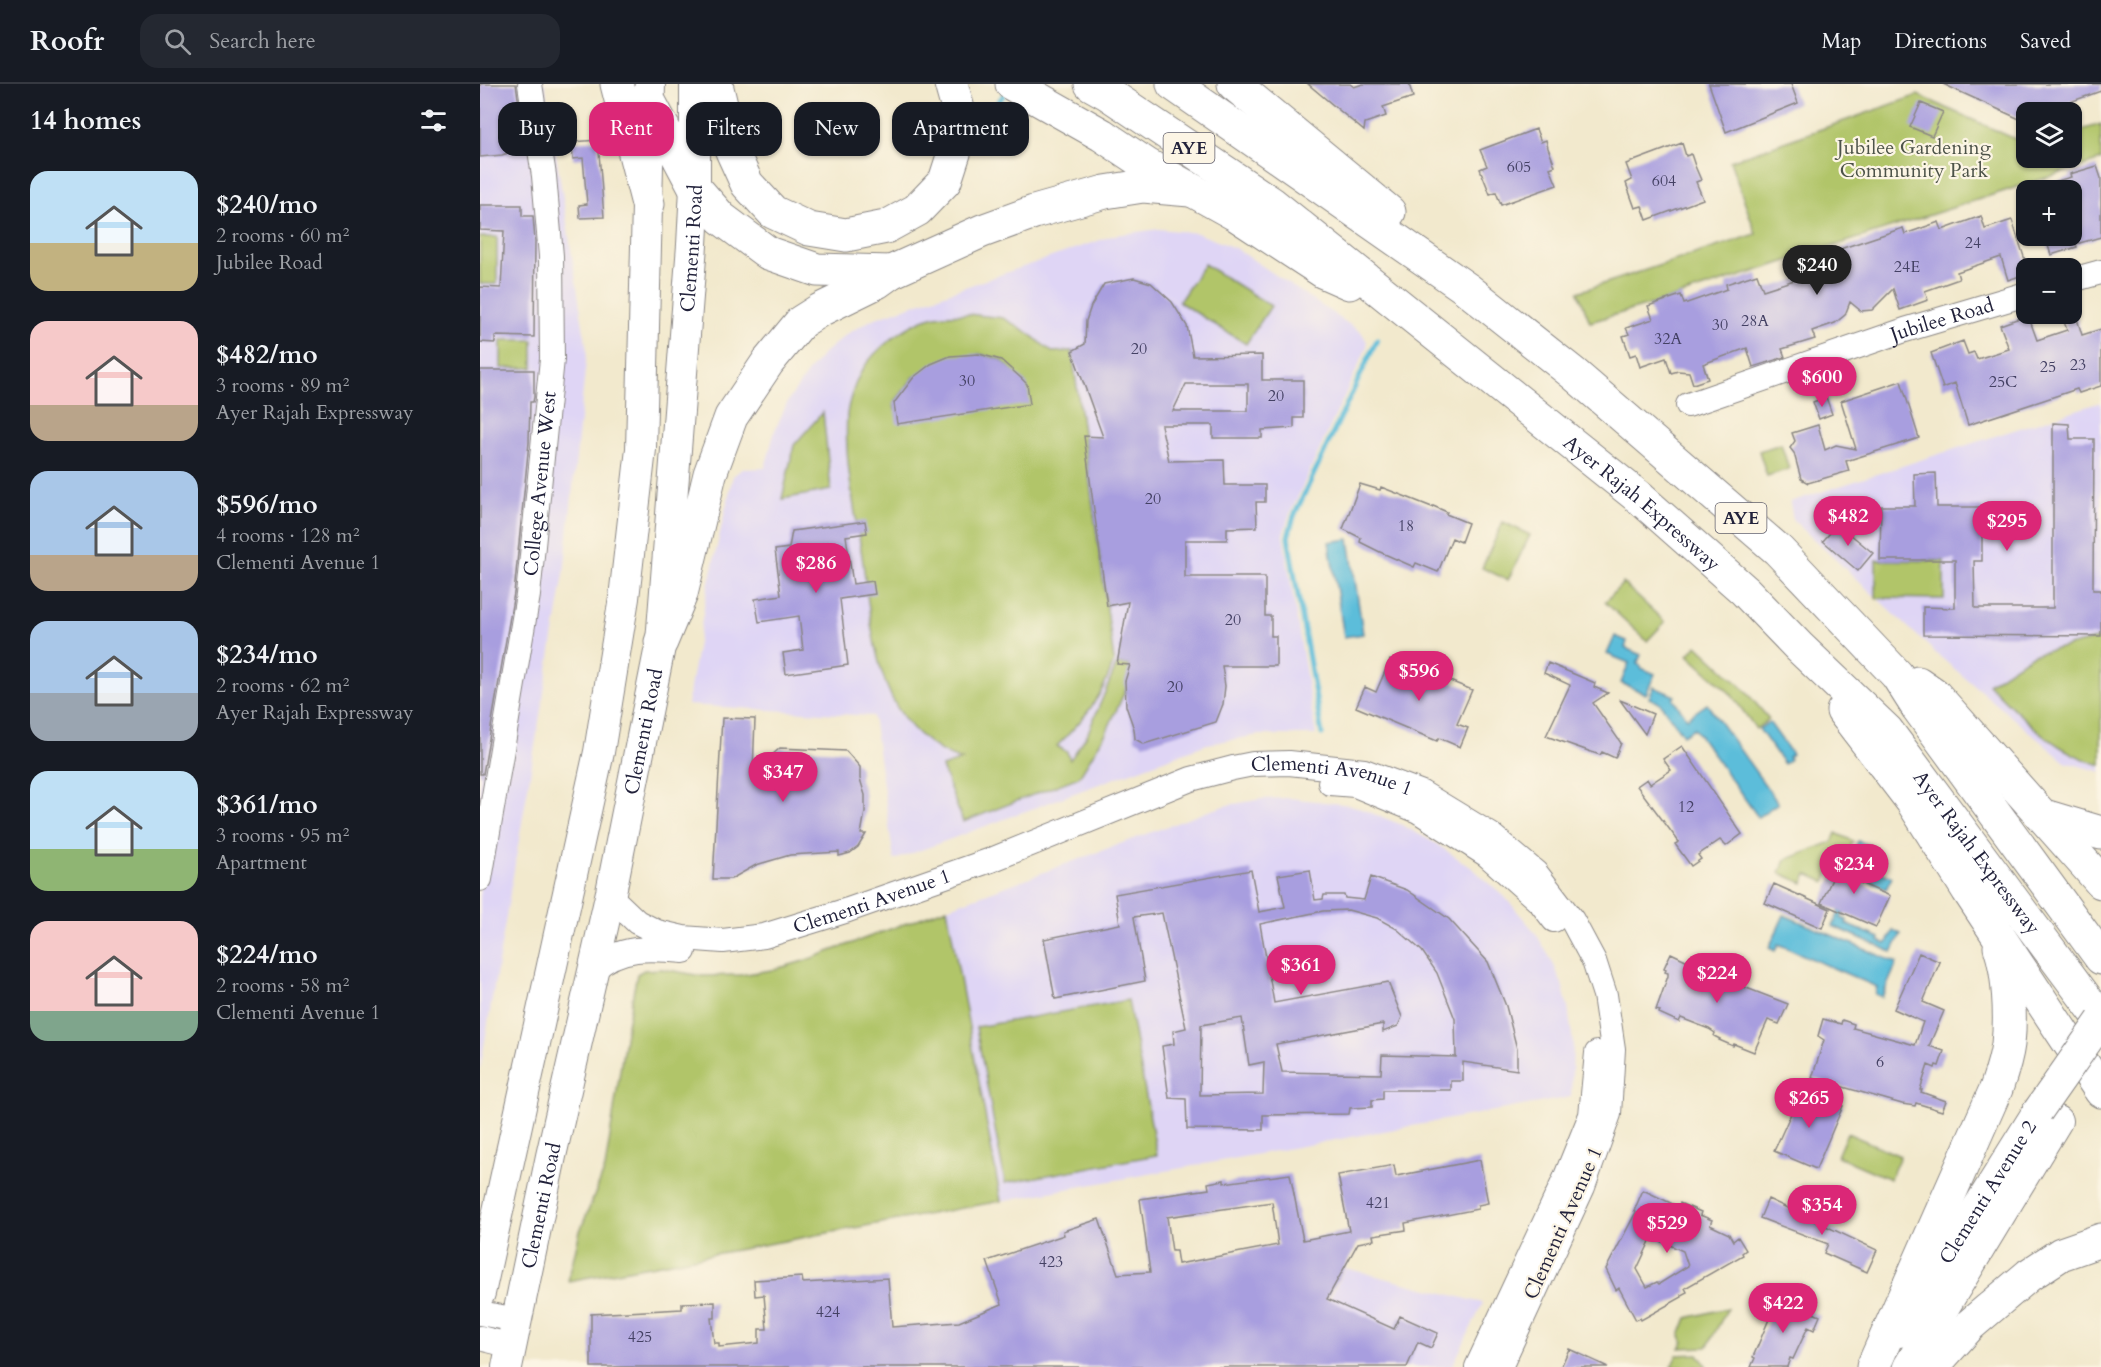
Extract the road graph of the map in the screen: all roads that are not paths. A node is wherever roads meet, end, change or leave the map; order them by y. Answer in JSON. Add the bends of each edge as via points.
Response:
{"nodes":[{"id":1,"x":530,"y":84,"type":"edge"},
{"id":2,"x":617,"y":84,"type":"edge"},
{"id":3,"x":695,"y":84,"type":"edge"},
{"id":4,"x":716,"y":84,"type":"edge"},
{"id":5,"x":951,"y":84,"type":"edge"},
{"id":6,"x":1012,"y":84,"type":"edge"},
{"id":7,"x":1091,"y":84,"type":"edge"},
{"id":8,"x":1173,"y":84,"type":"edge"},
{"id":9,"x":1234,"y":84,"type":"edge"},
{"id":10,"x":650,"y":94,"type":"edge"},
{"id":11,"x":695,"y":188,"type":"junction"},
{"id":12,"x":1190,"y":190,"type":"junction"},
{"id":13,"x":648,"y":204,"type":"junction"},
{"id":14,"x":891,"y":272,"type":"junction"},
{"id":15,"x":2101,"y":272,"type":"edge"},
{"id":16,"x":2082,"y":277,"type":"edge"},
{"id":17,"x":1467,"y":289,"type":"junction"},
{"id":18,"x":1379,"y":290,"type":"junction"},
{"id":19,"x":2016,"y":297,"type":"edge"},
{"id":20,"x":1688,"y":405,"type":"dead end"},
{"id":21,"x":662,"y":642,"type":"junction"},
{"id":22,"x":1800,"y":648,"type":"junction"},
{"id":23,"x":1897,"y":675,"type":"junction"},
{"id":24,"x":1125,"y":811,"type":"junction"},
{"id":25,"x":2041,"y":815,"type":"junction"},
{"id":26,"x":1458,"y":825,"type":"junction"},
{"id":27,"x":2101,"y":833,"type":"edge"},
{"id":28,"x":480,"y":879,"type":"edge"},
{"id":29,"x":2101,"y":882,"type":"edge"},
{"id":30,"x":611,"y":892,"type":"junction"},
{"id":31,"x":1994,"y":929,"type":"junction"},
{"id":32,"x":2101,"y":958,"type":"edge"},
{"id":33,"x":594,"y":970,"type":"junction"},
{"id":34,"x":2101,"y":1020,"type":"edge"},
{"id":35,"x":2101,"y":1051,"type":"edge"},
{"id":36,"x":2101,"y":1091,"type":"edge"},
{"id":37,"x":2048,"y":1116,"type":"junction"},
{"id":38,"x":2101,"y":1240,"type":"edge"},
{"id":39,"x":486,"y":1244,"type":"edge"},
{"id":40,"x":480,"y":1293,"type":"edge"},
{"id":41,"x":480,"y":1312,"type":"edge"},
{"id":42,"x":480,"y":1338,"type":"edge"},
{"id":43,"x":512,"y":1345,"type":"edge"},
{"id":44,"x":1477,"y":1367,"type":"edge"},
{"id":45,"x":1500,"y":1367,"type":"edge"},
{"id":46,"x":1875,"y":1367,"type":"edge"},
{"id":47,"x":1908,"y":1367,"type":"edge"},
{"id":48,"x":1932,"y":1367,"type":"edge"}],
"edges":[{"from":1,"to":28,"type":"street","name":"College Avenue West","via":[[551,256],[552,359],[529,586]]},
{"from":2,"to":13,"type":"highway"},
{"from":3,"to":11,"type":"main road","name":"Clementi Road"},
{"from":4,"to":5,"type":"highway","via":[[732,151],[747,184],[773,212],[809,229],[846,235],[886,227],[917,210],[945,181],[956,147],[958,109]]},
{"from":6,"to":12,"type":"highway"},
{"from":7,"to":18,"type":"highway","name":"Ayer Rajah Expressway","number":"AYE","via":[[1271,203]]},
{"from":8,"to":17,"type":"highway","name":"Ayer Rajah Expressway","number":"AYE"},
{"from":9,"to":17,"type":"highway","via":[[1399,220]]},
{"from":10,"to":11,"type":"highway"},
{"from":10,"to":13,"type":"main road","name":"Clementi Road"},
{"from":11,"to":14,"type":"highway","via":[[721,218],[768,253],[817,270]]},
{"from":11,"to":21,"type":"main road","name":"Clementi Road"},
{"from":12,"to":14,"type":"highway","via":[[1143,186],[1105,192],[982,231]]},
{"from":12,"to":18,"type":"highway","via":[[1238,215],[1332,277]]},
{"from":13,"to":39,"type":"main road","name":"Clementi Road","via":[[641,449],[624,598],[599,752]]},
{"from":14,"to":21,"type":"highway","via":[[801,322],[730,417],[710,474],[681,594]]},
{"from":15,"to":16,"type":"street"},
{"from":17,"to":23,"type":"highway","name":"Ayer Rajah Expressway","number":"AYE","via":[[1591,388],[1778,550]]},
{"from":18,"to":22,"type":"highway","name":"Ayer Rajah Expressway","number":"AYE","via":[[1641,499],[1745,591]]},
{"from":19,"to":20,"type":"street","name":"Jubilee Road","via":[[1905,330]]},
{"from":21,"to":30,"type":"main road","name":"Clementi Road"},
{"from":22,"to":31,"type":"highway","via":[[1912,801]]},
{"from":22,"to":34,"type":"highway","name":"Ayer Rajah Expressway","number":"AYE","via":[[1887,731]]},
{"from":23,"to":25,"type":"highway","via":[[1934,694]]},
{"from":23,"to":32,"type":"highway","name":"Ayer Rajah Expressway","number":"AYE"},
{"from":24,"to":26,"type":"street","name":"Clementi Avenue 1","via":[[1191,779],[1253,764],[1289,763],[1364,771],[1422,793]]},
{"from":24,"to":30,"type":"street","name":"Clementi Avenue 1","via":[[764,936],[723,941],[657,932],[637,922]]},
{"from":24,"to":33,"type":"street","name":"Clementi Avenue 1","via":[[1043,853],[926,898],[767,950],[698,953],[649,948],[620,954]]},
{"from":25,"to":27,"type":"highway"},
{"from":25,"to":29,"type":"highway"},
{"from":26,"to":44,"type":"street","name":"Clementi Avenue 1","via":[[1541,903],[1562,931],[1583,973],[1593,1005],[1597,1049],[1591,1115]]},
{"from":26,"to":45,"type":"street","name":"Clementi Avenue 1","via":[[1491,835],[1536,873],[1572,920],[1594,961],[1605,995],[1613,1048],[1609,1114],[1583,1187]]},
{"from":30,"to":33,"type":"main road","name":"Clementi Road"},
{"from":31,"to":36,"type":"highway"},
{"from":31,"to":46,"type":"highway","via":[[2007,977],[2005,1062]]},
{"from":33,"to":43,"type":"main road","name":"Clementi Road"},
{"from":34,"to":37,"type":"main road","name":"Clementi Avenue 2","bridge":true},
{"from":35,"to":37,"type":"main road","name":"Clementi Avenue 2"},
{"from":37,"to":46,"type":"main road","name":"Clementi Avenue 2"},
{"from":37,"to":47,"type":"main road","name":"Clementi Avenue 2"},
{"from":38,"to":48,"type":"highway","via":[[2061,1254],[2029,1275],[1970,1324]]},
{"from":39,"to":40,"type":"main road","name":"Clementi Road"},
{"from":41,"to":43,"type":"street"},
{"from":42,"to":43,"type":"street"}]}
